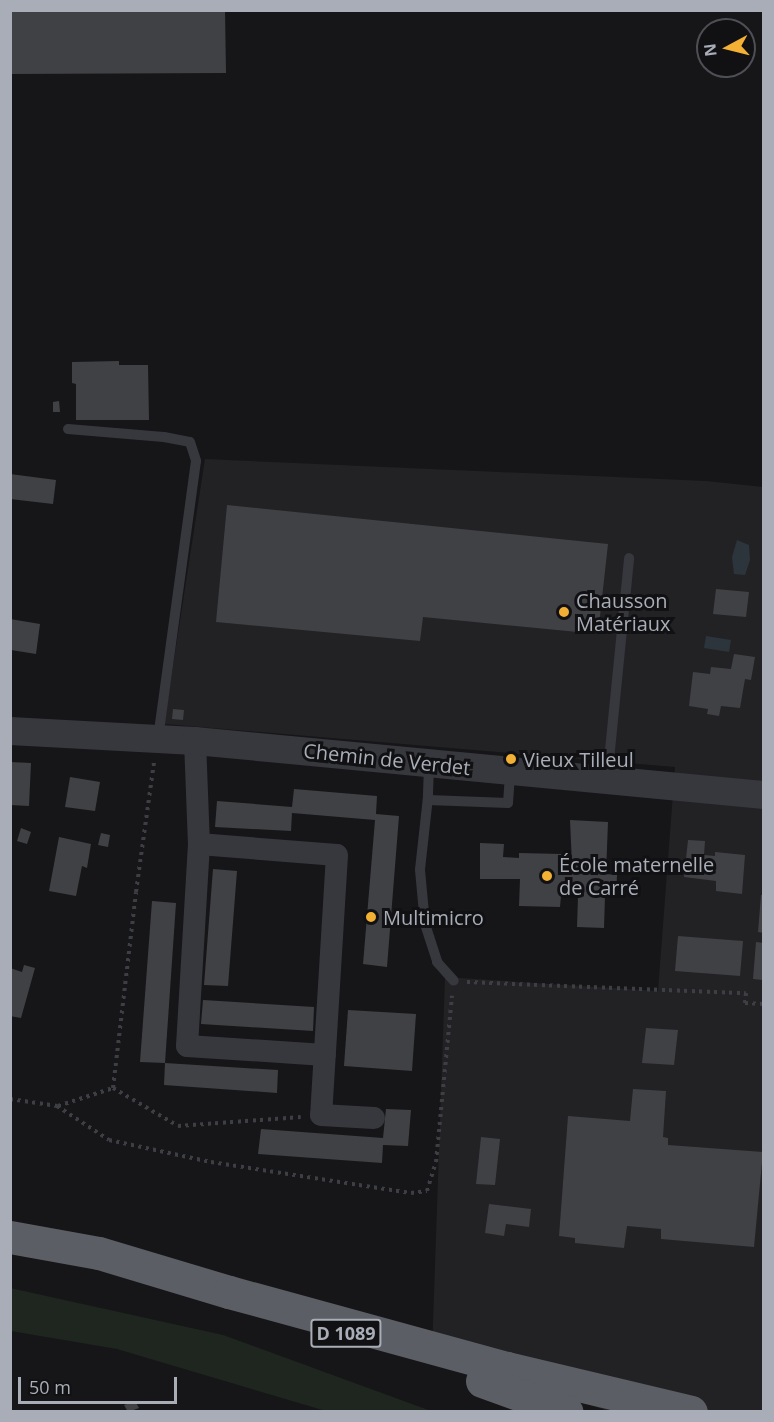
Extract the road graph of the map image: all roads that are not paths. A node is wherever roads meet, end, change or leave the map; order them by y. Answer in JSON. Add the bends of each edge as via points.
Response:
{"nodes":[{"id":1,"x":68,"y":429,"type":"dead end"},
{"id":2,"x":629,"y":558,"type":"dead end"},
{"id":3,"x":10,"y":731,"type":"edge"},
{"id":4,"x":158,"y":738,"type":"junction"},
{"id":5,"x":195,"y":741,"type":"junction"},
{"id":6,"x":429,"y":762,"type":"junction"},
{"id":7,"x":510,"y":772,"type":"junction"},
{"id":8,"x":607,"y":780,"type":"junction"},
{"id":9,"x":764,"y":795,"type":"edge"},
{"id":10,"x":428,"y":797,"type":"junction"},
{"id":11,"x":199,"y":844,"type":"junction"},
{"id":12,"x":454,"y":981,"type":"road end"},
{"id":13,"x":325,"y":1054,"type":"junction"},
{"id":14,"x":374,"y":1118,"type":"dead end"},
{"id":15,"x":10,"y":1236,"type":"edge"},
{"id":16,"x":229,"y":1292,"type":"junction"},
{"id":17,"x":463,"y":1374,"type":"junction"},
{"id":18,"x":530,"y":1412,"type":"edge"},
{"id":19,"x":567,"y":1412,"type":"edge"},
{"id":20,"x":691,"y":1412,"type":"edge"}],
"edges":[{"from":1,"to":4,"type":"lane","via":[[190,442],[196,461]]},
{"from":2,"to":8,"type":"lane"},
{"from":3,"to":4,"type":"street","name":"Chemin de Verdet"},
{"from":4,"to":5,"type":"street","name":"Chemin de Verdet"},
{"from":5,"to":6,"type":"street","name":"Chemin de Verdet"},
{"from":5,"to":11,"type":"street"},
{"from":6,"to":7,"type":"street","name":"Chemin de Verdet"},
{"from":6,"to":10,"type":"lane"},
{"from":7,"to":8,"type":"street","name":"Chemin de Verdet"},
{"from":7,"to":10,"type":"lane","via":[[508,803]]},
{"from":8,"to":9,"type":"street","name":"Chemin de Verdet"},
{"from":10,"to":12,"type":"lane","via":[[420,870],[425,924],[436,962]]},
{"from":11,"to":13,"type":"street","via":[[337,855]]},
{"from":11,"to":13,"type":"street","via":[[187,1046]]},
{"from":13,"to":14,"type":"street","via":[[321,1115]]},
{"from":15,"to":16,"type":"highway","number":"D 1089","via":[[99,1253]]},
{"from":16,"to":17,"type":"highway","number":"D 1089"},
{"from":16,"to":20,"type":"highway","via":[[507,1368]]},
{"from":17,"to":18,"type":"highway"},
{"from":17,"to":19,"type":"highway","number":"D 1089"}]}
